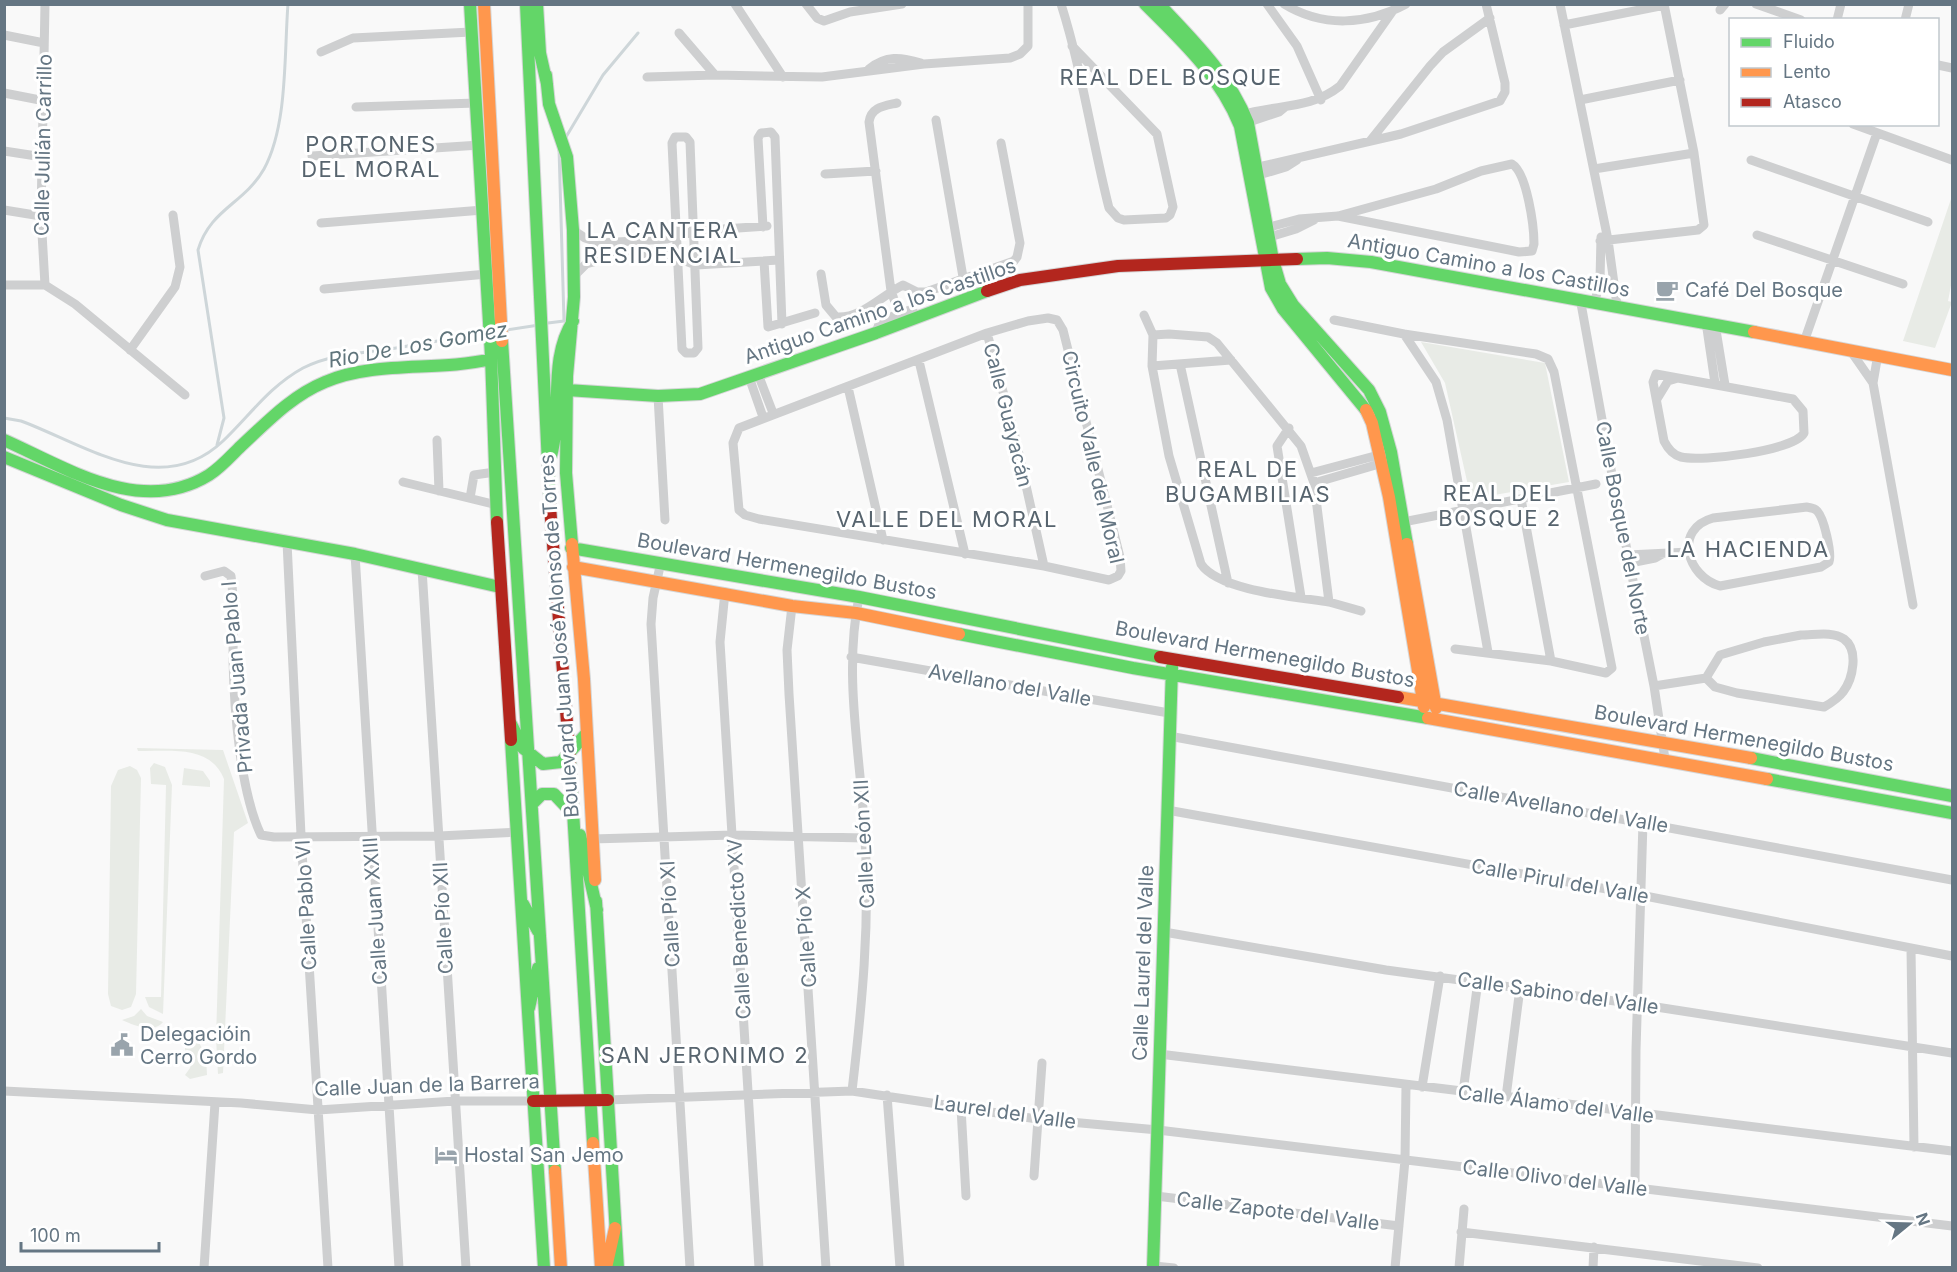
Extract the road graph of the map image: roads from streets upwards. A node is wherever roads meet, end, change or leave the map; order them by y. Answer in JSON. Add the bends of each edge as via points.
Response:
{"nodes":[{"id":1,"x":45,"y":4,"type":"edge"},
{"id":2,"x":470,"y":4,"type":"edge"},
{"id":3,"x":484,"y":4,"type":"edge"},
{"id":4,"x":526,"y":4,"type":"edge"},
{"id":5,"x":537,"y":4,"type":"edge"},
{"id":6,"x":543,"y":4,"type":"edge"},
{"id":7,"x":735,"y":4,"type":"edge"},
{"id":8,"x":807,"y":4,"type":"edge"},
{"id":9,"x":1028,"y":4,"type":"edge"},
{"id":10,"x":1061,"y":4,"type":"edge"},
{"id":11,"x":1069,"y":4,"type":"edge"},
{"id":12,"x":1145,"y":4,"type":"edge"},
{"id":13,"x":1159,"y":4,"type":"edge"},
{"id":14,"x":1268,"y":4,"type":"edge"},
{"id":15,"x":1284,"y":4,"type":"edge"},
{"id":16,"x":1407,"y":4,"type":"edge"},
{"id":17,"x":1486,"y":4,"type":"edge"},
{"id":18,"x":1560,"y":4,"type":"edge"},
{"id":19,"x":1756,"y":4,"type":"edge"},
{"id":20,"x":898,"y":5,"type":"edge"},
{"id":21,"x":1664,"y":5,"type":"edge"},
{"id":22,"x":1780,"y":8,"type":"edge"},
{"id":23,"x":1392,"y":12,"type":"junction"},
{"id":24,"x":1066,"y":16,"type":"junction"},
{"id":25,"x":1490,"y":18,"type":"junction"},
{"id":26,"x":1798,"y":18,"type":"edge"},
{"id":27,"x":1564,"y":25,"type":"junction"},
{"id":28,"x":471,"y":32,"type":"junction"},
{"id":29,"x":679,"y":33,"type":"dead end"},
{"id":30,"x":4,"y":35,"type":"edge"},
{"id":31,"x":44,"y":43,"type":"junction"},
{"id":32,"x":1071,"y":46,"type":"junction"},
{"id":33,"x":321,"y":52,"type":"dead end"},
{"id":34,"x":716,"y":75,"type":"junction"},
{"id":35,"x":783,"y":76,"type":"junction"},
{"id":36,"x":646,"y":77,"type":"dead end"},
{"id":37,"x":1680,"y":80,"type":"junction"},
{"id":38,"x":547,"y":84,"type":"junction"},
{"id":39,"x":4,"y":93,"type":"edge"},
{"id":40,"x":1321,"y":100,"type":"junction"},
{"id":41,"x":1580,"y":100,"type":"junction"},
{"id":42,"x":45,"y":101,"type":"junction"},
{"id":43,"x":476,"y":103,"type":"junction"},
{"id":44,"x":897,"y":103,"type":"dead end"},
{"id":45,"x":356,"y":107,"type":"dead end"},
{"id":46,"x":936,"y":120,"type":"dead end"},
{"id":47,"x":1242,"y":120,"type":"junction"},
{"id":48,"x":1858,"y":126,"type":"edge"},
{"id":49,"x":1877,"y":133,"type":"junction"},
{"id":50,"x":1370,"y":141,"type":"junction"},
{"id":51,"x":1001,"y":143,"type":"dead end"},
{"id":52,"x":480,"y":145,"type":"junction"},
{"id":53,"x":4,"y":151,"type":"edge"},
{"id":54,"x":1694,"y":153,"type":"junction"},
{"id":55,"x":312,"y":156,"type":"dead end"},
{"id":56,"x":43,"y":157,"type":"junction"},
{"id":57,"x":1751,"y":160,"type":"dead end"},
{"id":58,"x":1953,"y":160,"type":"edge"},
{"id":59,"x":1594,"y":169,"type":"junction"},
{"id":60,"x":876,"y":171,"type":"junction"},
{"id":61,"x":1253,"y":172,"type":"junction"},
{"id":62,"x":825,"y":174,"type":"dead end"},
{"id":63,"x":1855,"y":196,"type":"junction"},
{"id":64,"x":4,"y":210,"type":"edge"},
{"id":65,"x":483,"y":210,"type":"junction"},
{"id":66,"x":173,"y":215,"type":"dead end"},
{"id":67,"x":41,"y":216,"type":"junction"},
{"id":68,"x":1338,"y":216,"type":"junction"},
{"id":69,"x":1928,"y":222,"type":"dead end"},
{"id":70,"x":321,"y":224,"type":"dead end"},
{"id":71,"x":763,"y":226,"type":"junction"},
{"id":72,"x":778,"y":226,"type":"junction"},
{"id":73,"x":573,"y":230,"type":"junction"},
{"id":74,"x":694,"y":231,"type":"junction"},
{"id":75,"x":1264,"y":233,"type":"junction"},
{"id":76,"x":677,"y":235,"type":"junction"},
{"id":77,"x":1757,"y":235,"type":"dead end"},
{"id":78,"x":1604,"y":240,"type":"junction"},
{"id":79,"x":678,"y":256,"type":"junction"},
{"id":80,"x":779,"y":260,"type":"junction"},
{"id":81,"x":1269,"y":260,"type":"junction"},
{"id":82,"x":764,"y":261,"type":"junction"},
{"id":83,"x":1833,"y":261,"type":"junction"},
{"id":84,"x":696,"y":265,"type":"junction"},
{"id":85,"x":487,"y":274,"type":"junction"},
{"id":86,"x":821,"y":274,"type":"dead end"},
{"id":87,"x":575,"y":275,"type":"junction"},
{"id":88,"x":963,"y":277,"type":"junction"},
{"id":89,"x":1903,"y":284,"type":"dead end"},
{"id":90,"x":4,"y":285,"type":"edge"},
{"id":91,"x":45,"y":285,"type":"junction"},
{"id":92,"x":324,"y":289,"type":"dead end"},
{"id":93,"x":891,"y":291,"type":"junction"},
{"id":94,"x":1580,"y":298,"type":"junction"},
{"id":95,"x":1595,"y":301,"type":"junction"},
{"id":96,"x":1617,"y":305,"type":"junction"},
{"id":97,"x":815,"y":313,"type":"dead end"},
{"id":98,"x":898,"y":313,"type":"junction"},
{"id":99,"x":1144,"y":315,"type":"dead end"},
{"id":100,"x":920,"y":316,"type":"junction"},
{"id":101,"x":495,"y":317,"type":"junction"},
{"id":102,"x":1334,"y":320,"type":"dead end"},
{"id":103,"x":573,"y":321,"type":"junction"},
{"id":104,"x":1710,"y":323,"type":"junction"},
{"id":105,"x":782,"y":324,"type":"junction"},
{"id":106,"x":876,"y":333,"type":"junction"},
{"id":107,"x":987,"y":333,"type":"junction"},
{"id":108,"x":1153,"y":334,"type":"junction"},
{"id":109,"x":1404,"y":334,"type":"junction"},
{"id":110,"x":1804,"y":342,"type":"junction"},
{"id":111,"x":130,"y":350,"type":"junction"},
{"id":112,"x":1850,"y":350,"type":"junction"},
{"id":113,"x":1878,"y":354,"type":"junction"},
{"id":114,"x":495,"y":358,"type":"junction"},
{"id":115,"x":1231,"y":360,"type":"junction"},
{"id":116,"x":919,"y":361,"type":"junction"},
{"id":117,"x":1180,"y":364,"type":"junction"},
{"id":118,"x":1152,"y":366,"type":"junction"},
{"id":119,"x":1953,"y":370,"type":"edge"},
{"id":120,"x":754,"y":375,"type":"junction"},
{"id":121,"x":1678,"y":378,"type":"junction"},
{"id":122,"x":1715,"y":383,"type":"junction"},
{"id":123,"x":1873,"y":383,"type":"junction"},
{"id":124,"x":1725,"y":385,"type":"junction"},
{"id":125,"x":848,"y":387,"type":"junction"},
{"id":126,"x":567,"y":390,"type":"junction"},
{"id":127,"x":185,"y":395,"type":"dead end"},
{"id":128,"x":658,"y":396,"type":"junction"},
{"id":129,"x":1657,"y":399,"type":"junction"},
{"id":130,"x":768,"y":415,"type":"junction"},
{"id":131,"x":1289,"y":428,"type":"junction"},
{"id":132,"x":4,"y":440,"type":"edge"},
{"id":133,"x":437,"y":440,"type":"dead end"},
{"id":134,"x":4,"y":457,"type":"edge"},
{"id":135,"x":1386,"y":457,"type":"junction"},
{"id":136,"x":547,"y":469,"type":"junction"},
{"id":137,"x":495,"y":472,"type":"junction"},
{"id":138,"x":1311,"y":473,"type":"junction"},
{"id":139,"x":403,"y":482,"type":"dead end"},
{"id":140,"x":1314,"y":483,"type":"junction"},
{"id":141,"x":1596,"y":484,"type":"dead end"},
{"id":142,"x":1577,"y":489,"type":"junction"},
{"id":143,"x":440,"y":491,"type":"junction"},
{"id":144,"x":470,"y":498,"type":"junction"},
{"id":145,"x":1521,"y":500,"type":"junction"},
{"id":146,"x":497,"y":505,"type":"junction"},
{"id":147,"x":1464,"y":508,"type":"junction"},
{"id":148,"x":665,"y":520,"type":"dead end"},
{"id":149,"x":1399,"y":523,"type":"junction"},
{"id":150,"x":883,"y":540,"type":"junction"},
{"id":151,"x":287,"y":542,"type":"junction"},
{"id":152,"x":572,"y":548,"type":"junction"},
{"id":153,"x":1689,"y":552,"type":"junction"},
{"id":154,"x":355,"y":554,"type":"junction"},
{"id":155,"x":965,"y":554,"type":"junction"},
{"id":156,"x":1629,"y":559,"type":"junction"},
{"id":157,"x":661,"y":562,"type":"junction"},
{"id":158,"x":1044,"y":566,"type":"junction"},
{"id":159,"x":573,"y":567,"type":"junction"},
{"id":160,"x":422,"y":568,"type":"junction"},
{"id":161,"x":205,"y":576,"type":"dead end"},
{"id":162,"x":656,"y":580,"type":"junction"},
{"id":163,"x":1228,"y":583,"type":"junction"},
{"id":164,"x":500,"y":587,"type":"junction"},
{"id":165,"x":725,"y":592,"type":"junction"},
{"id":166,"x":859,"y":597,"type":"junction"},
{"id":167,"x":1301,"y":597,"type":"junction"},
{"id":168,"x":1329,"y":602,"type":"junction"},
{"id":169,"x":1913,"y":605,"type":"dead end"},
{"id":170,"x":792,"y":606,"type":"junction"},
{"id":171,"x":1361,"y":611,"type":"dead end"},
{"id":172,"x":856,"y":613,"type":"junction"},
{"id":173,"x":1419,"y":642,"type":"junction"},
{"id":174,"x":1455,"y":649,"type":"dead end"},
{"id":175,"x":1488,"y":652,"type":"junction"},
{"id":176,"x":851,"y":657,"type":"junction"},
{"id":177,"x":1173,"y":660,"type":"junction"},
{"id":178,"x":1551,"y":661,"type":"junction"},
{"id":179,"x":1171,"y":675,"type":"junction"},
{"id":180,"x":1419,"y":675,"type":"junction"},
{"id":181,"x":1706,"y":678,"type":"junction"},
{"id":182,"x":1654,"y":686,"type":"junction"},
{"id":183,"x":1399,"y":698,"type":"junction"},
{"id":184,"x":1429,"y":702,"type":"junction"},
{"id":185,"x":1169,"y":713,"type":"junction"},
{"id":186,"x":1425,"y":718,"type":"junction"},
{"id":187,"x":1438,"y":720,"type":"junction"},
{"id":188,"x":511,"y":724,"type":"junction"},
{"id":189,"x":586,"y":734,"type":"junction"},
{"id":190,"x":1169,"y":736,"type":"junction"},
{"id":191,"x":1663,"y":741,"type":"junction"},
{"id":192,"x":569,"y":754,"type":"junction"},
{"id":193,"x":529,"y":756,"type":"junction"},
{"id":194,"x":1665,"y":759,"type":"junction"},
{"id":195,"x":1953,"y":796,"type":"edge"},
{"id":196,"x":532,"y":804,"type":"junction"},
{"id":197,"x":1167,"y":810,"type":"junction"},
{"id":198,"x":572,"y":812,"type":"junction"},
{"id":199,"x":1953,"y":813,"type":"edge"},
{"id":200,"x":1643,"y":822,"type":"junction"},
{"id":201,"x":518,"y":832,"type":"junction"},
{"id":202,"x":302,"y":835,"type":"junction"},
{"id":203,"x":370,"y":835,"type":"junction"},
{"id":204,"x":733,"y":835,"type":"junction"},
{"id":205,"x":438,"y":836,"type":"junction"},
{"id":206,"x":665,"y":837,"type":"junction"},
{"id":207,"x":799,"y":837,"type":"junction"},
{"id":208,"x":865,"y":838,"type":"junction"},
{"id":209,"x":592,"y":839,"type":"junction"},
{"id":210,"x":1953,"y":880,"type":"edge"},
{"id":211,"x":1640,"y":894,"type":"junction"},
{"id":212,"x":523,"y":904,"type":"junction"},
{"id":213,"x":597,"y":910,"type":"junction"},
{"id":214,"x":1164,"y":932,"type":"junction"},
{"id":215,"x":540,"y":936,"type":"junction"},
{"id":216,"x":1911,"y":949,"type":"junction"},
{"id":217,"x":542,"y":955,"type":"junction"},
{"id":218,"x":1953,"y":956,"type":"edge"},
{"id":219,"x":1440,"y":976,"type":"junction"},
{"id":220,"x":1478,"y":981,"type":"junction"},
{"id":221,"x":1520,"y":988,"type":"junction"},
{"id":222,"x":1637,"y":1004,"type":"junction"},
{"id":223,"x":529,"y":1008,"type":"junction"},
{"id":224,"x":1913,"y":1046,"type":"junction"},
{"id":225,"x":1953,"y":1053,"type":"edge"},
{"id":226,"x":1159,"y":1054,"type":"junction"},
{"id":227,"x":1042,"y":1063,"type":"dead end"},
{"id":228,"x":1406,"y":1085,"type":"junction"},
{"id":229,"x":1422,"y":1087,"type":"junction"},
{"id":230,"x":4,"y":1091,"type":"edge"},
{"id":231,"x":852,"y":1091,"type":"junction"},
{"id":232,"x":817,"y":1092,"type":"junction"},
{"id":233,"x":1463,"y":1092,"type":"junction"},
{"id":234,"x":748,"y":1095,"type":"junction"},
{"id":235,"x":888,"y":1095,"type":"junction"},
{"id":236,"x":1506,"y":1096,"type":"junction"},
{"id":237,"x":680,"y":1099,"type":"junction"},
{"id":238,"x":592,"y":1100,"type":"junction"},
{"id":239,"x":608,"y":1100,"type":"junction"},
{"id":240,"x":455,"y":1101,"type":"junction"},
{"id":241,"x":533,"y":1101,"type":"junction"},
{"id":242,"x":552,"y":1101,"type":"junction"},
{"id":243,"x":215,"y":1103,"type":"junction"},
{"id":244,"x":388,"y":1104,"type":"junction"},
{"id":245,"x":961,"y":1108,"type":"junction"},
{"id":246,"x":318,"y":1110,"type":"junction"},
{"id":247,"x":1635,"y":1114,"type":"junction"},
{"id":248,"x":1037,"y":1119,"type":"junction"},
{"id":249,"x":1158,"y":1131,"type":"junction"},
{"id":250,"x":1914,"y":1147,"type":"junction"},
{"id":251,"x":1953,"y":1151,"type":"edge"},
{"id":252,"x":1405,"y":1160,"type":"junction"},
{"id":253,"x":1034,"y":1176,"type":"dead end"},
{"id":254,"x":1635,"y":1187,"type":"junction"},
{"id":255,"x":966,"y":1196,"type":"dead end"},
{"id":256,"x":1156,"y":1196,"type":"junction"},
{"id":257,"x":1464,"y":1209,"type":"dead end"},
{"id":258,"x":1399,"y":1226,"type":"junction"},
{"id":259,"x":1953,"y":1226,"type":"edge"},
{"id":260,"x":615,"y":1228,"type":"junction"},
{"id":261,"x":1461,"y":1232,"type":"junction"},
{"id":262,"x":1594,"y":1247,"type":"junction"},
{"id":263,"x":1154,"y":1267,"type":"edge"},
{"id":264,"x":204,"y":1268,"type":"edge"},
{"id":265,"x":328,"y":1268,"type":"edge"},
{"id":266,"x":399,"y":1268,"type":"edge"},
{"id":267,"x":466,"y":1268,"type":"edge"},
{"id":268,"x":544,"y":1268,"type":"edge"},
{"id":269,"x":561,"y":1268,"type":"edge"},
{"id":270,"x":602,"y":1268,"type":"edge"},
{"id":271,"x":606,"y":1268,"type":"edge"},
{"id":272,"x":618,"y":1268,"type":"edge"},
{"id":273,"x":690,"y":1268,"type":"edge"},
{"id":274,"x":759,"y":1268,"type":"edge"},
{"id":275,"x":826,"y":1268,"type":"edge"},
{"id":276,"x":900,"y":1268,"type":"edge"},
{"id":277,"x":1174,"y":1268,"type":"edge"},
{"id":278,"x":1395,"y":1268,"type":"edge"},
{"id":279,"x":1458,"y":1268,"type":"edge"},
{"id":280,"x":1593,"y":1268,"type":"edge"},
{"id":281,"x":1758,"y":1268,"type":"edge"}],
"edges":[{"from":1,"to":31,"type":"street","name":"Calle Julián Carrillo"},
{"from":2,"to":28,"type":"street","name":"Boulevard Juan José Alonso de Torres"},
{"from":3,"to":101,"type":"street","name":"Boulevard Juan José Alonso de Torres"},
{"from":4,"to":136,"type":"street","name":"Boulevard Juan José Alonso de Torres"},
{"from":5,"to":38,"type":"street","via":[[540,53]]},
{"from":6,"to":38,"type":"street","name":"Boulevard Juan José Alonso de Torres"},
{"from":7,"to":35,"type":"street"},
{"from":8,"to":20,"type":"street","via":[[824,21],[850,12]]},
{"from":9,"to":35,"type":"street","via":[[1029,42],[1020,54],[1010,58],[822,77]]},
{"from":10,"to":24,"type":"street"},
{"from":11,"to":24,"type":"street"},
{"from":12,"to":47,"type":"street","via":[[1215,80]]},
{"from":13,"to":47,"type":"street","via":[[1235,92]]},
{"from":14,"to":40,"type":"street","via":[[1297,46]]},
{"from":15,"to":23,"type":"street","via":[[1327,21],[1353,22]]},
{"from":16,"to":23,"type":"street"},
{"from":17,"to":25,"type":"street"},
{"from":18,"to":27,"type":"street"},
{"from":19,"to":22,"type":"street"},
{"from":21,"to":27,"type":"street"},
{"from":21,"to":37,"type":"street"},
{"from":22,"to":26,"type":"street"},
{"from":23,"to":40,"type":"street","via":[[1340,86]]},
{"from":24,"to":32,"type":"street"},
{"from":25,"to":50,"type":"street","via":[[1443,52]]},
{"from":25,"to":50,"type":"street","via":[[1505,83],[1500,101],[1416,130]]},
{"from":27,"to":41,"type":"street"},
{"from":28,"to":33,"type":"street","via":[[353,38]]},
{"from":28,"to":43,"type":"street","name":"Boulevard Juan José Alonso de Torres"},
{"from":29,"to":34,"type":"street"},
{"from":30,"to":31,"type":"street"},
{"from":31,"to":42,"type":"street","name":"Calle Julián Carrillo"},
{"from":32,"to":32,"type":"street","via":[[1109,208],[1124,220],[1166,218],[1173,207],[1157,134]]},
{"from":34,"to":35,"type":"street"},
{"from":34,"to":36,"type":"street"},
{"from":37,"to":41,"type":"street"},
{"from":37,"to":54,"type":"street"},
{"from":38,"to":73,"type":"street","name":"Boulevard Juan José Alonso de Torres","via":[[549,104],[567,157]]},
{"from":39,"to":42,"type":"street"},
{"from":40,"to":47,"type":"street"},
{"from":41,"to":59,"type":"street"},
{"from":42,"to":56,"type":"street","name":"Calle Julián Carrillo"},
{"from":43,"to":45,"type":"street"},
{"from":43,"to":52,"type":"street","name":"Boulevard Juan José Alonso de Torres"},
{"from":44,"to":60,"type":"street","via":[[876,109],[870,115]]},
{"from":46,"to":88,"type":"street"},
{"from":47,"to":61,"type":"street"},
{"from":48,"to":49,"type":"street"},
{"from":49,"to":58,"type":"street"},
{"from":49,"to":63,"type":"street"},
{"from":50,"to":61,"type":"street","via":[[1297,159],[1286,167]]},
{"from":51,"to":88,"type":"street","via":[[1019,251],[1009,264]]},
{"from":52,"to":55,"type":"street"},
{"from":52,"to":65,"type":"street","name":"Boulevard Juan José Alonso de Torres"},
{"from":53,"to":56,"type":"street"},
{"from":54,"to":59,"type":"street"},
{"from":54,"to":78,"type":"street","via":[[1704,225],[1698,231]]},
{"from":56,"to":67,"type":"street","name":"Calle Julián Carrillo"},
{"from":57,"to":63,"type":"street"},
{"from":59,"to":78,"type":"street"},
{"from":60,"to":62,"type":"street"},
{"from":60,"to":93,"type":"street"},
{"from":61,"to":75,"type":"street"},
{"from":63,"to":69,"type":"street"},
{"from":63,"to":83,"type":"street"},
{"from":64,"to":67,"type":"street"},
{"from":65,"to":70,"type":"street"},
{"from":65,"to":85,"type":"street","name":"Boulevard Juan José Alonso de Torres"},
{"from":66,"to":111,"type":"street","via":[[178,276],[175,287]]},
{"from":67,"to":91,"type":"street","name":"Calle Julián Carrillo"},
{"from":68,"to":68,"type":"street","via":[[1512,164],[1519,169],[1524,183],[1534,244],[1532,250],[1519,252]]},
{"from":68,"to":75,"type":"street","via":[[1299,219]]},
{"from":71,"to":72,"type":"street"},
{"from":71,"to":72,"type":"street","via":[[758,138],[761,133],[771,132],[775,137]]},
{"from":71,"to":74,"type":"street"},
{"from":72,"to":80,"type":"street"},
{"from":73,"to":76,"type":"street","via":[[602,243]]},
{"from":73,"to":87,"type":"street","name":"Boulevard Juan José Alonso de Torres"},
{"from":74,"to":76,"type":"street"},
{"from":74,"to":76,"type":"street","via":[[690,142],[686,137],[675,137],[672,143]]},
{"from":74,"to":84,"type":"street"},
{"from":75,"to":81,"type":"street"},
{"from":76,"to":79,"type":"street"},
{"from":77,"to":83,"type":"street"},
{"from":78,"to":95,"type":"street"},
{"from":78,"to":96,"type":"street"},
{"from":79,"to":84,"type":"street"},
{"from":79,"to":84,"type":"street","via":[[682,349],[686,353],[697,352],[698,348]]},
{"from":79,"to":87,"type":"street","via":[[601,258],[586,264]]},
{"from":80,"to":82,"type":"street"},
{"from":80,"to":105,"type":"street"},
{"from":81,"to":94,"type":"street","name":"Antiguo Camino a los Castillos","via":[[1355,260]]},
{"from":81,"to":100,"type":"street","name":"Antiguo Camino a los Castillos","via":[[1118,267],[1020,280]]},
{"from":81,"to":135,"type":"street","via":[[1271,288],[1362,403]]},
{"from":82,"to":84,"type":"street"},
{"from":82,"to":105,"type":"street","via":[[766,322],[768,327]]},
{"from":83,"to":89,"type":"street"},
{"from":83,"to":110,"type":"street"},
{"from":85,"to":92,"type":"street"},
{"from":85,"to":101,"type":"street","name":"Boulevard Juan José Alonso de Torres"},
{"from":86,"to":93,"type":"street","via":[[826,305],[836,316],[854,315]]},
{"from":87,"to":103,"type":"street","name":"Boulevard Juan José Alonso de Torres"},
{"from":88,"to":93,"type":"street","via":[[922,293],[905,285]]},
{"from":90,"to":91,"type":"street"},
{"from":91,"to":111,"type":"street","via":[[75,304]]},
{"from":93,"to":98,"type":"street"},
{"from":94,"to":95,"type":"street","name":"Antiguo Camino a los Castillos"},
{"from":94,"to":156,"type":"street","name":"Calle Bosque del Norte"},
{"from":95,"to":96,"type":"street","name":"Antiguo Camino a los Castillos"},
{"from":96,"to":104,"type":"street","name":"Antiguo Camino a los Castillos"},
{"from":97,"to":105,"type":"street"},
{"from":98,"to":100,"type":"street","via":[[910,310]]},
{"from":98,"to":106,"type":"street","via":[[880,321]]},
{"from":99,"to":108,"type":"street"},
{"from":100,"to":106,"type":"street","name":"Antiguo Camino a los Castillos"},
{"from":101,"to":114,"type":"street","name":"Boulevard Juan José Alonso de Torres"},
{"from":102,"to":109,"type":"street"},
{"from":103,"to":126,"type":"street","name":"Boulevard Juan José Alonso de Torres"},
{"from":103,"to":136,"type":"street","via":[[560,349],[557,429]]},
{"from":104,"to":110,"type":"street","name":"Antiguo Camino a los Castillos"},
{"from":104,"to":122,"type":"street"},
{"from":104,"to":124,"type":"street"},
{"from":106,"to":120,"type":"street","name":"Antiguo Camino a los Castillos"},
{"from":107,"to":116,"type":"street","name":"Circuito Valle del Moral"},
{"from":107,"to":158,"type":"street","name":"Calle Guayacán"},
{"from":107,"to":158,"type":"street","name":"Circuito Valle del Moral","via":[[1039,319],[1054,319],[1062,326],[1122,566],[1118,576],[1109,580]]},
{"from":108,"to":115,"type":"street","via":[[1208,337]]},
{"from":108,"to":118,"type":"street"},
{"from":109,"to":142,"type":"street","via":[[1548,359],[1554,372]]},
{"from":109,"to":147,"type":"street","via":[[1441,396]]},
{"from":110,"to":112,"type":"street","name":"Antiguo Camino a los Castillos"},
{"from":111,"to":127,"type":"street"},
{"from":112,"to":113,"type":"street","name":"Antiguo Camino a los Castillos"},
{"from":112,"to":123,"type":"street"},
{"from":113,"to":119,"type":"street","name":"Antiguo Camino a los Castillos"},
{"from":113,"to":123,"type":"street"},
{"from":114,"to":132,"type":"street","via":[[467,365],[366,371],[326,381],[289,401],[211,474],[176,489],[154,493],[125,491]]},
{"from":114,"to":137,"type":"street","name":"Boulevard Juan José Alonso de Torres"},
{"from":114,"to":193,"type":"street","name":"Boulevard Juan José Alonso de Torres"},
{"from":115,"to":117,"type":"street"},
{"from":115,"to":131,"type":"street"},
{"from":116,"to":125,"type":"street","name":"Circuito Valle del Moral"},
{"from":116,"to":155,"type":"street"},
{"from":117,"to":118,"type":"street"},
{"from":117,"to":163,"type":"street"},
{"from":118,"to":163,"type":"street","via":[[1169,456],[1197,555],[1205,571]]},
{"from":120,"to":128,"type":"street","name":"Antiguo Camino a los Castillos","via":[[700,394]]},
{"from":120,"to":130,"type":"street"},
{"from":121,"to":122,"type":"street"},
{"from":121,"to":129,"type":"street","via":[[1668,381]]},
{"from":121,"to":129,"type":"street","via":[[1655,376]]},
{"from":122,"to":124,"type":"street"},
{"from":123,"to":169,"type":"street"},
{"from":124,"to":129,"type":"street","via":[[1793,399],[1801,406],[1804,418],[1802,438],[1725,457],[1680,457],[1664,441]]},
{"from":125,"to":130,"type":"street","name":"Circuito Valle del Moral"},
{"from":125,"to":150,"type":"street"},
{"from":126,"to":128,"type":"street","name":"Antiguo Camino a los Castillos"},
{"from":126,"to":152,"type":"street","name":"Boulevard Juan José Alonso de Torres","via":[[566,473]]},
{"from":128,"to":148,"type":"street"},
{"from":130,"to":150,"type":"street","name":"Circuito Valle del Moral","via":[[739,428],[733,438],[741,512],[759,519]]},
{"from":131,"to":138,"type":"street"},
{"from":131,"to":167,"type":"street","via":[[1277,446]]},
{"from":133,"to":143,"type":"street"},
{"from":134,"to":151,"type":"street","via":[[150,515],[198,528]]},
{"from":135,"to":138,"type":"street"},
{"from":135,"to":140,"type":"street"},
{"from":135,"to":149,"type":"street"},
{"from":136,"to":192,"type":"street","name":"Boulevard Juan José Alonso de Torres"},
{"from":137,"to":144,"type":"street","via":[[474,475]]},
{"from":137,"to":146,"type":"street","name":"Boulevard Juan José Alonso de Torres"},
{"from":138,"to":140,"type":"street"},
{"from":139,"to":143,"type":"street"},
{"from":140,"to":168,"type":"street"},
{"from":141,"to":142,"type":"street"},
{"from":142,"to":145,"type":"street"},
{"from":142,"to":178,"type":"street","via":[[1612,668],[1606,673]]},
{"from":143,"to":144,"type":"street"},
{"from":144,"to":146,"type":"street"},
{"from":145,"to":147,"type":"street"},
{"from":145,"to":178,"type":"street"},
{"from":146,"to":164,"type":"street","name":"Boulevard Juan José Alonso de Torres"},
{"from":147,"to":149,"type":"street"},
{"from":147,"to":175,"type":"street"},
{"from":149,"to":173,"type":"street"},
{"from":150,"to":155,"type":"street","name":"Circuito Valle del Moral"},
{"from":151,"to":154,"type":"street"},
{"from":151,"to":202,"type":"street","name":"Calle Pablo VI"},
{"from":152,"to":157,"type":"street","name":"Boulevard Hermenegildo Bustos"},
{"from":152,"to":159,"type":"street","name":"Boulevard Juan José Alonso de Torres"},
{"from":153,"to":153,"type":"street","via":[[1690,534],[1706,520],[1807,507],[1821,517],[1831,556],[1826,565],[1813,570],[1720,586],[1699,574]]},
{"from":153,"to":156,"type":"street"},
{"from":154,"to":160,"type":"street"},
{"from":154,"to":203,"type":"street","name":"Calle Juan XXIII"},
{"from":155,"to":158,"type":"street","name":"Circuito Valle del Moral"},
{"from":156,"to":182,"type":"street","name":"Calle Bosque del Norte"},
{"from":157,"to":162,"type":"street","name":"Calle Pío XI"},
{"from":157,"to":166,"type":"street","name":"Boulevard Hermenegildo Bustos"},
{"from":159,"to":162,"type":"street","name":"Boulevard Hermenegildo Bustos"},
{"from":159,"to":189,"type":"street","name":"Boulevard Juan José Alonso de Torres"},
{"from":160,"to":164,"type":"street"},
{"from":160,"to":205,"type":"street","name":"Calle Pío XII"},
{"from":161,"to":202,"type":"street","name":"Privada Juan Pablo I","via":[[224,570],[231,576],[233,677],[240,749],[256,824],[261,835]]},
{"from":162,"to":165,"type":"street","name":"Boulevard Hermenegildo Bustos"},
{"from":162,"to":206,"type":"street","name":"Calle Pío XI","via":[[651,624]]},
{"from":163,"to":167,"type":"street"},
{"from":164,"to":188,"type":"street","name":"Boulevard Juan José Alonso de Torres"},
{"from":165,"to":170,"type":"street","name":"Boulevard Hermenegildo Bustos"},
{"from":165,"to":204,"type":"street","name":"Calle Benedicto XV","via":[[720,629]]},
{"from":166,"to":172,"type":"street","name":"Calle León XII"},
{"from":166,"to":177,"type":"street","name":"Boulevard Hermenegildo Bustos"},
{"from":167,"to":168,"type":"street"},
{"from":168,"to":171,"type":"street"},
{"from":170,"to":172,"type":"street","name":"Boulevard Hermenegildo Bustos"},
{"from":170,"to":207,"type":"street","name":"Calle Pío X","via":[[787,650]]},
{"from":172,"to":176,"type":"street","name":"Calle León XII"},
{"from":172,"to":179,"type":"street","name":"Boulevard Hermenegildo Bustos"},
{"from":173,"to":180,"type":"street"},
{"from":173,"to":184,"type":"street"},
{"from":174,"to":175,"type":"street"},
{"from":175,"to":178,"type":"street"},
{"from":176,"to":185,"type":"street","name":"Avellano del Valle"},
{"from":176,"to":208,"type":"street","name":"Calle León XII"},
{"from":177,"to":179,"type":"street","name":"Calle Laurel del Valle"},
{"from":177,"to":183,"type":"street","name":"Boulevard Hermenegildo Bustos"},
{"from":179,"to":185,"type":"street","name":"Calle Laurel del Valle"},
{"from":179,"to":186,"type":"street","name":"Boulevard Hermenegildo Bustos"},
{"from":180,"to":183,"type":"street","via":[[1413,690]]},
{"from":180,"to":184,"type":"street"},
{"from":181,"to":181,"type":"street","via":[[1715,687],[1737,693],[1824,706],[1844,692],[1854,666],[1846,640],[1833,635],[1801,635],[1719,656]]},
{"from":181,"to":182,"type":"street"},
{"from":182,"to":191,"type":"street","name":"Calle Bosque del Norte"},
{"from":183,"to":184,"type":"street","name":"Boulevard Hermenegildo Bustos"},
{"from":184,"to":186,"type":"street"},
{"from":184,"to":187,"type":"street"},
{"from":184,"to":191,"type":"street","name":"Boulevard Hermenegildo Bustos"},
{"from":185,"to":190,"type":"street","name":"Calle Laurel del Valle"},
{"from":186,"to":187,"type":"street","name":"Boulevard Hermenegildo Bustos"},
{"from":187,"to":194,"type":"street","name":"Boulevard Hermenegildo Bustos"},
{"from":188,"to":193,"type":"street"},
{"from":188,"to":201,"type":"street","name":"Boulevard Juan José Alonso de Torres"},
{"from":189,"to":192,"type":"street"},
{"from":189,"to":209,"type":"street","name":"Boulevard Juan José Alonso de Torres"},
{"from":190,"to":197,"type":"street","name":"Calle Laurel del Valle"},
{"from":190,"to":200,"type":"street","name":"Calle Avellano del Valle"},
{"from":191,"to":194,"type":"street","name":"Calle Bosque del Norte"},
{"from":191,"to":195,"type":"street","name":"Boulevard Hermenegildo Bustos"},
{"from":192,"to":193,"type":"street","via":[[555,764],[540,763]]},
{"from":192,"to":198,"type":"street","name":"Boulevard Juan José Alonso de Torres"},
{"from":193,"to":196,"type":"street","name":"Boulevard Juan José Alonso de Torres"},
{"from":194,"to":199,"type":"street","name":"Boulevard Hermenegildo Bustos"},
{"from":196,"to":198,"type":"street","via":[[538,796],[549,793],[560,798]]},
{"from":196,"to":215,"type":"street","name":"Boulevard Juan José Alonso de Torres"},
{"from":197,"to":211,"type":"street","name":"Calle Pirul del Valle"},
{"from":197,"to":214,"type":"street","name":"Calle Laurel del Valle"},
{"from":198,"to":213,"type":"street"},
{"from":198,"to":238,"type":"street","name":"Boulevard Juan José Alonso de Torres"},
{"from":200,"to":210,"type":"street","name":"Calle Avellano del Valle"},
{"from":200,"to":211,"type":"street"},
{"from":201,"to":205,"type":"street"},
{"from":201,"to":212,"type":"street","name":"Boulevard Juan José Alonso de Torres"},
{"from":202,"to":203,"type":"street"},
{"from":202,"to":246,"type":"street","name":"Calle Pablo VI"},
{"from":203,"to":205,"type":"street"},
{"from":203,"to":244,"type":"street","name":"Calle Juan XXIII"},
{"from":204,"to":206,"type":"street"},
{"from":204,"to":207,"type":"street"},
{"from":204,"to":234,"type":"street","name":"Calle Benedicto XV"},
{"from":205,"to":240,"type":"street","name":"Calle Pío XII"},
{"from":206,"to":209,"type":"street"},
{"from":206,"to":237,"type":"street","name":"Calle Pío XI"},
{"from":207,"to":208,"type":"street"},
{"from":207,"to":232,"type":"street","name":"Calle Pío X"},
{"from":208,"to":231,"type":"street","name":"Calle León XII","via":[[867,945]]},
{"from":209,"to":213,"type":"street","name":"Boulevard Juan José Alonso de Torres"},
{"from":211,"to":216,"type":"street","name":"Calle Pirul del Valle"},
{"from":211,"to":222,"type":"street"},
{"from":212,"to":215,"type":"street"},
{"from":212,"to":223,"type":"street","name":"Boulevard Juan José Alonso de Torres"},
{"from":213,"to":239,"type":"street","name":"Boulevard Juan José Alonso de Torres"},
{"from":214,"to":219,"type":"street","name":"Calle Sabino del Valle"},
{"from":214,"to":226,"type":"street","name":"Calle Laurel del Valle"},
{"from":215,"to":217,"type":"street","name":"Boulevard Juan José Alonso de Torres"},
{"from":216,"to":218,"type":"street","name":"Calle Pirul del Valle"},
{"from":216,"to":224,"type":"street"},
{"from":217,"to":223,"type":"street"},
{"from":217,"to":242,"type":"street","name":"Boulevard Juan José Alonso de Torres"},
{"from":219,"to":220,"type":"street","name":"Calle Sabino del Valle"},
{"from":219,"to":229,"type":"street"},
{"from":220,"to":221,"type":"street","name":"Calle Sabino del Valle"},
{"from":220,"to":233,"type":"street"},
{"from":221,"to":222,"type":"street","name":"Calle Sabino del Valle"},
{"from":221,"to":236,"type":"street"},
{"from":222,"to":224,"type":"street","name":"Calle Sabino del Valle"},
{"from":222,"to":247,"type":"street"},
{"from":223,"to":241,"type":"street","name":"Boulevard Juan José Alonso de Torres"},
{"from":224,"to":225,"type":"street","name":"Calle Sabino del Valle"},
{"from":224,"to":250,"type":"street"},
{"from":226,"to":228,"type":"street","name":"Calle Álamo del Valle"},
{"from":226,"to":249,"type":"street","name":"Calle Laurel del Valle"},
{"from":227,"to":248,"type":"street"},
{"from":228,"to":229,"type":"street","name":"Calle Álamo del Valle"},
{"from":228,"to":252,"type":"street"},
{"from":229,"to":233,"type":"street","name":"Calle Álamo del Valle"},
{"from":230,"to":243,"type":"street","name":"Calle Juan de la Barrera"},
{"from":231,"to":232,"type":"street","name":"Calle Juan de la Barrera"},
{"from":231,"to":235,"type":"street","name":"Laurel del Valle"},
{"from":232,"to":234,"type":"street","name":"Calle Juan de la Barrera"},
{"from":232,"to":275,"type":"street","name":"Calle Pío X"},
{"from":233,"to":236,"type":"street","name":"Calle Álamo del Valle"},
{"from":234,"to":237,"type":"street","name":"Calle Juan de la Barrera"},
{"from":234,"to":274,"type":"street","name":"Calle Benedicto XV"},
{"from":235,"to":245,"type":"street","name":"Laurel del Valle"},
{"from":235,"to":276,"type":"street"},
{"from":236,"to":247,"type":"street","name":"Calle Álamo del Valle"},
{"from":237,"to":239,"type":"street","name":"Calle Juan de la Barrera"},
{"from":237,"to":273,"type":"street","name":"Calle Pío XI"},
{"from":238,"to":239,"type":"street","name":"Calle Juan de la Barrera"},
{"from":238,"to":242,"type":"street","name":"Calle Juan de la Barrera"},
{"from":238,"to":270,"type":"street","name":"Boulevard Juan José Alonso de Torres"},
{"from":239,"to":260,"type":"street","name":"Boulevard Juan José Alonso de Torres"},
{"from":240,"to":241,"type":"street","name":"Calle Juan de la Barrera"},
{"from":240,"to":244,"type":"street","name":"Calle Juan de la Barrera"},
{"from":240,"to":267,"type":"street","name":"Calle Pío XII"},
{"from":241,"to":242,"type":"street","name":"Calle Juan de la Barrera"},
{"from":241,"to":268,"type":"street","name":"Boulevard Juan José Alonso de Torres"},
{"from":242,"to":269,"type":"street","name":"Boulevard Juan José Alonso de Torres"},
{"from":243,"to":246,"type":"street","name":"Calle Juan de la Barrera"},
{"from":243,"to":264,"type":"street"},
{"from":244,"to":246,"type":"street","name":"Calle Juan de la Barrera"},
{"from":244,"to":266,"type":"street","name":"Calle Juan XXIII"},
{"from":245,"to":248,"type":"street","name":"Laurel del Valle"},
{"from":245,"to":255,"type":"street"},
{"from":246,"to":265,"type":"street","name":"Calle Pablo VI"},
{"from":247,"to":250,"type":"street","name":"Calle Álamo del Valle"},
{"from":247,"to":254,"type":"street"},
{"from":248,"to":249,"type":"street","name":"Laurel del Valle"},
{"from":248,"to":253,"type":"street"},
{"from":249,"to":252,"type":"street","name":"Calle Olivo del Valle"},
{"from":249,"to":256,"type":"street","name":"Calle Laurel del Valle"},
{"from":250,"to":251,"type":"street","name":"Calle Álamo del Valle"},
{"from":252,"to":254,"type":"street","name":"Calle Olivo del Valle"},
{"from":252,"to":258,"type":"street"},
{"from":254,"to":259,"type":"street","name":"Calle Olivo del Valle"},
{"from":256,"to":258,"type":"street","name":"Calle Zapote del Valle"},
{"from":256,"to":263,"type":"street","name":"Calle Laurel del Valle"},
{"from":257,"to":261,"type":"street"},
{"from":258,"to":278,"type":"street"},
{"from":260,"to":271,"type":"street"},
{"from":260,"to":272,"type":"street","name":"Boulevard Juan José Alonso de Torres"},
{"from":261,"to":262,"type":"street"},
{"from":261,"to":279,"type":"street"},
{"from":262,"to":280,"type":"street"},
{"from":262,"to":281,"type":"street"},
{"from":263,"to":277,"type":"street"}]}
